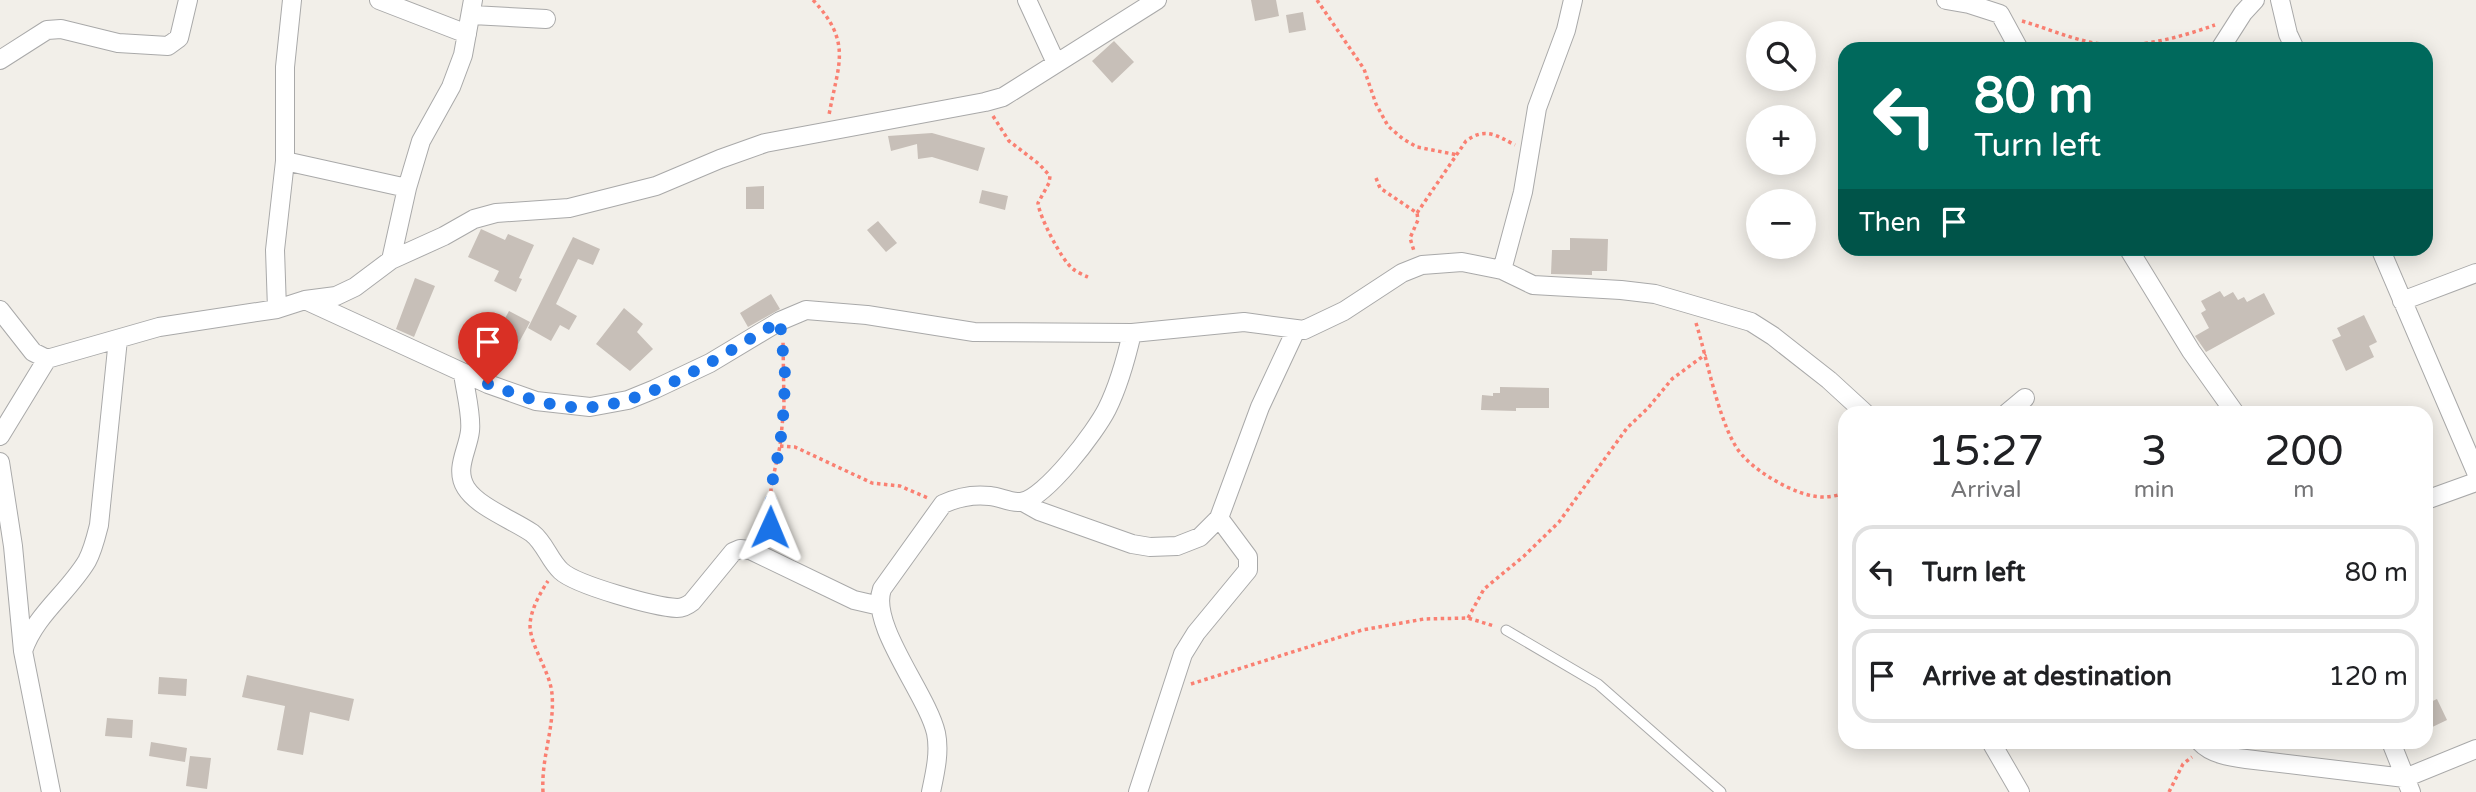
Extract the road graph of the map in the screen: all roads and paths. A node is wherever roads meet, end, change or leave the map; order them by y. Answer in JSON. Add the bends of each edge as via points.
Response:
{"nodes":[{"id":1,"x":188,"y":0,"type":"edge"},
{"id":2,"x":292,"y":0,"type":"edge"},
{"id":3,"x":379,"y":0,"type":"edge"},
{"id":4,"x":813,"y":0,"type":"edge"},
{"id":5,"x":1027,"y":0,"type":"edge"},
{"id":6,"x":1157,"y":0,"type":"edge"},
{"id":7,"x":1317,"y":0,"type":"edge"},
{"id":8,"x":1573,"y":0,"type":"edge"},
{"id":9,"x":1946,"y":0,"type":"edge"},
{"id":10,"x":2280,"y":0,"type":"edge"},
{"id":11,"x":1998,"y":7,"type":"edge"},
{"id":12,"x":2249,"y":7,"type":"edge"},
{"id":13,"x":473,"y":8,"type":"edge"},
{"id":14,"x":546,"y":19,"type":"dead end"},
{"id":15,"x":467,"y":34,"type":"junction"},
{"id":16,"x":2016,"y":42,"type":"edge"},
{"id":17,"x":2087,"y":42,"type":"edge"},
{"id":18,"x":2154,"y":42,"type":"edge"},
{"id":19,"x":2225,"y":42,"type":"edge"},
{"id":20,"x":2292,"y":42,"type":"edge"},
{"id":21,"x":0,"y":60,"type":"edge"},
{"id":22,"x":1056,"y":63,"type":"junction"},
{"id":23,"x":985,"y":102,"type":"junction"},
{"id":24,"x":827,"y":131,"type":"junction"},
{"id":25,"x":1529,"y":153,"type":"junction"},
{"id":26,"x":1458,"y":155,"type":"junction"},
{"id":27,"x":285,"y":161,"type":"junction"},
{"id":28,"x":1376,"y":178,"type":"dead end"},
{"id":29,"x":407,"y":188,"type":"junction"},
{"id":30,"x":1417,"y":213,"type":"junction"},
{"id":31,"x":2136,"y":256,"type":"edge"},
{"id":32,"x":2383,"y":256,"type":"edge"},
{"id":33,"x":391,"y":260,"type":"junction"},
{"id":34,"x":1422,"y":265,"type":"junction"},
{"id":35,"x":1502,"y":270,"type":"junction"},
{"id":36,"x":2476,"y":273,"type":"edge"},
{"id":37,"x":1088,"y":277,"type":"dead end"},
{"id":38,"x":305,"y":300,"type":"junction"},
{"id":39,"x":2402,"y":301,"type":"junction"},
{"id":40,"x":1690,"y":305,"type":"junction"},
{"id":41,"x":277,"y":309,"type":"junction"},
{"id":42,"x":0,"y":310,"type":"edge"},
{"id":43,"x":780,"y":321,"type":"junction"},
{"id":44,"x":1296,"y":330,"type":"junction"},
{"id":45,"x":1132,"y":333,"type":"junction"},
{"id":46,"x":118,"y":339,"type":"junction"},
{"id":47,"x":1706,"y":354,"type":"junction"},
{"id":48,"x":47,"y":359,"type":"junction"},
{"id":49,"x":463,"y":373,"type":"junction"},
{"id":50,"x":2025,"y":398,"type":"dead end"},
{"id":51,"x":1857,"y":406,"type":"edge"},
{"id":52,"x":2015,"y":406,"type":"edge"},
{"id":53,"x":2230,"y":406,"type":"edge"},
{"id":54,"x":0,"y":436,"type":"edge"},
{"id":55,"x":780,"y":446,"type":"junction"},
{"id":56,"x":0,"y":462,"type":"edge"},
{"id":57,"x":2476,"y":472,"type":"edge"},
{"id":58,"x":2476,"y":482,"type":"edge"},
{"id":59,"x":1838,"y":495,"type":"edge"},
{"id":60,"x":2433,"y":497,"type":"edge"},
{"id":61,"x":1023,"y":502,"type":"junction"},
{"id":62,"x":943,"y":504,"type":"junction"},
{"id":63,"x":1220,"y":518,"type":"junction"},
{"id":64,"x":775,"y":561,"type":"junction"},
{"id":65,"x":559,"y":569,"type":"junction"},
{"id":66,"x":880,"y":607,"type":"junction"},
{"id":67,"x":1468,"y":618,"type":"junction"},
{"id":68,"x":1506,"y":630,"type":"joint"},
{"id":69,"x":23,"y":651,"type":"junction"},
{"id":70,"x":1172,"y":689,"type":"junction"},
{"id":71,"x":1995,"y":749,"type":"edge"},
{"id":72,"x":2197,"y":749,"type":"edge"},
{"id":73,"x":2212,"y":749,"type":"edge"},
{"id":74,"x":2394,"y":749,"type":"edge"},
{"id":75,"x":2476,"y":749,"type":"edge"},
{"id":76,"x":2408,"y":785,"type":"edge"},
{"id":77,"x":51,"y":792,"type":"edge"},
{"id":78,"x":543,"y":792,"type":"edge"},
{"id":79,"x":931,"y":792,"type":"edge"},
{"id":80,"x":1138,"y":792,"type":"edge"},
{"id":81,"x":1721,"y":792,"type":"edge"},
{"id":82,"x":2020,"y":792,"type":"edge"},
{"id":83,"x":2169,"y":792,"type":"edge"}],
"edges":[{"from":1,"to":21,"type":"street","via":[[179,38],[168,46],[118,43],[61,29],[47,30]]},
{"from":2,"to":27,"type":"street","via":[[285,67]]},
{"from":3,"to":15,"type":"street"},
{"from":4,"to":24,"type":"path","via":[[840,44]]},
{"from":5,"to":22,"type":"street"},
{"from":6,"to":22,"type":"street"},
{"from":7,"to":26,"type":"path","via":[[1364,69],[1388,126],[1418,147]]},
{"from":8,"to":25,"type":"street","via":[[1536,108]]},
{"from":9,"to":11,"type":"street"},
{"from":10,"to":20,"type":"street"},
{"from":11,"to":16,"type":"street"},
{"from":11,"to":17,"type":"path"},
{"from":12,"to":18,"type":"path","via":[[2171,40]]},
{"from":12,"to":19,"type":"street"},
{"from":13,"to":14,"type":"street"},
{"from":13,"to":15,"type":"street"},
{"from":15,"to":29,"type":"street","via":[[451,87],[421,141]]},
{"from":22,"to":23,"type":"street","via":[[1003,97]]},
{"from":23,"to":24,"type":"street"},
{"from":23,"to":37,"type":"path","via":[[1009,141],[1050,176],[1038,203],[1042,217],[1065,261]]},
{"from":24,"to":33,"type":"street","via":[[765,143],[656,186],[569,208],[474,219]]},
{"from":25,"to":26,"type":"path","via":[[1502,138],[1477,132]]},
{"from":25,"to":35,"type":"street"},
{"from":26,"to":30,"type":"path"},
{"from":27,"to":29,"type":"street"},
{"from":27,"to":41,"type":"street","via":[[275,250]]},
{"from":28,"to":30,"type":"path","via":[[1380,188]]},
{"from":29,"to":33,"type":"street"},
{"from":30,"to":34,"type":"path","via":[[1410,238]]},
{"from":31,"to":53,"type":"street","via":[[2191,351]]},
{"from":32,"to":39,"type":"street"},
{"from":33,"to":38,"type":"street","via":[[346,292]]},
{"from":34,"to":35,"type":"street","via":[[1462,262]]},
{"from":34,"to":44,"type":"street","via":[[1402,272],[1344,311]]},
{"from":35,"to":40,"type":"street","via":[[1533,285],[1655,294]]},
{"from":36,"to":39,"type":"street"},
{"from":38,"to":41,"type":"street"},
{"from":38,"to":49,"type":"street"},
{"from":39,"to":57,"type":"street"},
{"from":40,"to":47,"type":"path"},
{"from":40,"to":51,"type":"street","via":[[1751,322]]},
{"from":41,"to":46,"type":"street","via":[[159,327]]},
{"from":42,"to":48,"type":"street","via":[[33,352]]},
{"from":43,"to":45,"type":"street","via":[[806,310],[826,310],[974,332]]},
{"from":43,"to":49,"type":"street","via":[[655,389],[590,407],[536,401]]},
{"from":43,"to":55,"type":"path","via":[[785,374]]},
{"from":44,"to":45,"type":"street","via":[[1244,322]]},
{"from":44,"to":63,"type":"street","via":[[1260,407]]},
{"from":45,"to":61,"type":"street","via":[[1123,372],[1106,411],[1052,481]]},
{"from":46,"to":48,"type":"street"},
{"from":46,"to":69,"type":"street","via":[[94,543],[79,574],[29,633]]},
{"from":47,"to":59,"type":"path","via":[[1723,420],[1742,455],[1798,492],[1815,498]]},
{"from":47,"to":67,"type":"path","via":[[1672,380],[1627,429],[1559,522],[1484,589]]},
{"from":48,"to":54,"type":"street"},
{"from":49,"to":65,"type":"street","via":[[471,430],[462,459],[465,487],[539,539]]},
{"from":50,"to":52,"type":"street"},
{"from":55,"to":62,"type":"path","via":[[795,447],[872,483],[900,486]]},
{"from":55,"to":64,"type":"path","via":[[771,488]]},
{"from":56,"to":69,"type":"street"},
{"from":58,"to":60,"type":"street"},
{"from":61,"to":62,"type":"street","via":[[969,496]]},
{"from":61,"to":63,"type":"street","via":[[1110,537],[1150,547],[1177,546],[1200,537]]},
{"from":62,"to":66,"type":"street","via":[[882,589]]},
{"from":63,"to":70,"type":"street","via":[[1248,557],[1248,570],[1190,643]]},
{"from":64,"to":65,"type":"street","via":[[750,550],[733,552],[692,602],[677,608],[578,581]]},
{"from":64,"to":66,"type":"street","via":[[853,600]]},
{"from":65,"to":78,"type":"path","via":[[542,590],[530,628],[552,695],[542,762]]},
{"from":66,"to":79,"type":"street","via":[[934,728],[937,756]]},
{"from":67,"to":68,"type":"path"},
{"from":67,"to":70,"type":"path","via":[[1424,619],[1362,630]]},
{"from":68,"to":81,"type":"lane","via":[[1598,684]]},
{"from":69,"to":77,"type":"street"},
{"from":70,"to":80,"type":"street"},
{"from":71,"to":82,"type":"street"},
{"from":72,"to":83,"type":"path","via":[[2183,764]]},
{"from":73,"to":76,"type":"street","via":[[2225,756]]},
{"from":74,"to":76,"type":"street"},
{"from":75,"to":76,"type":"street"}]}
